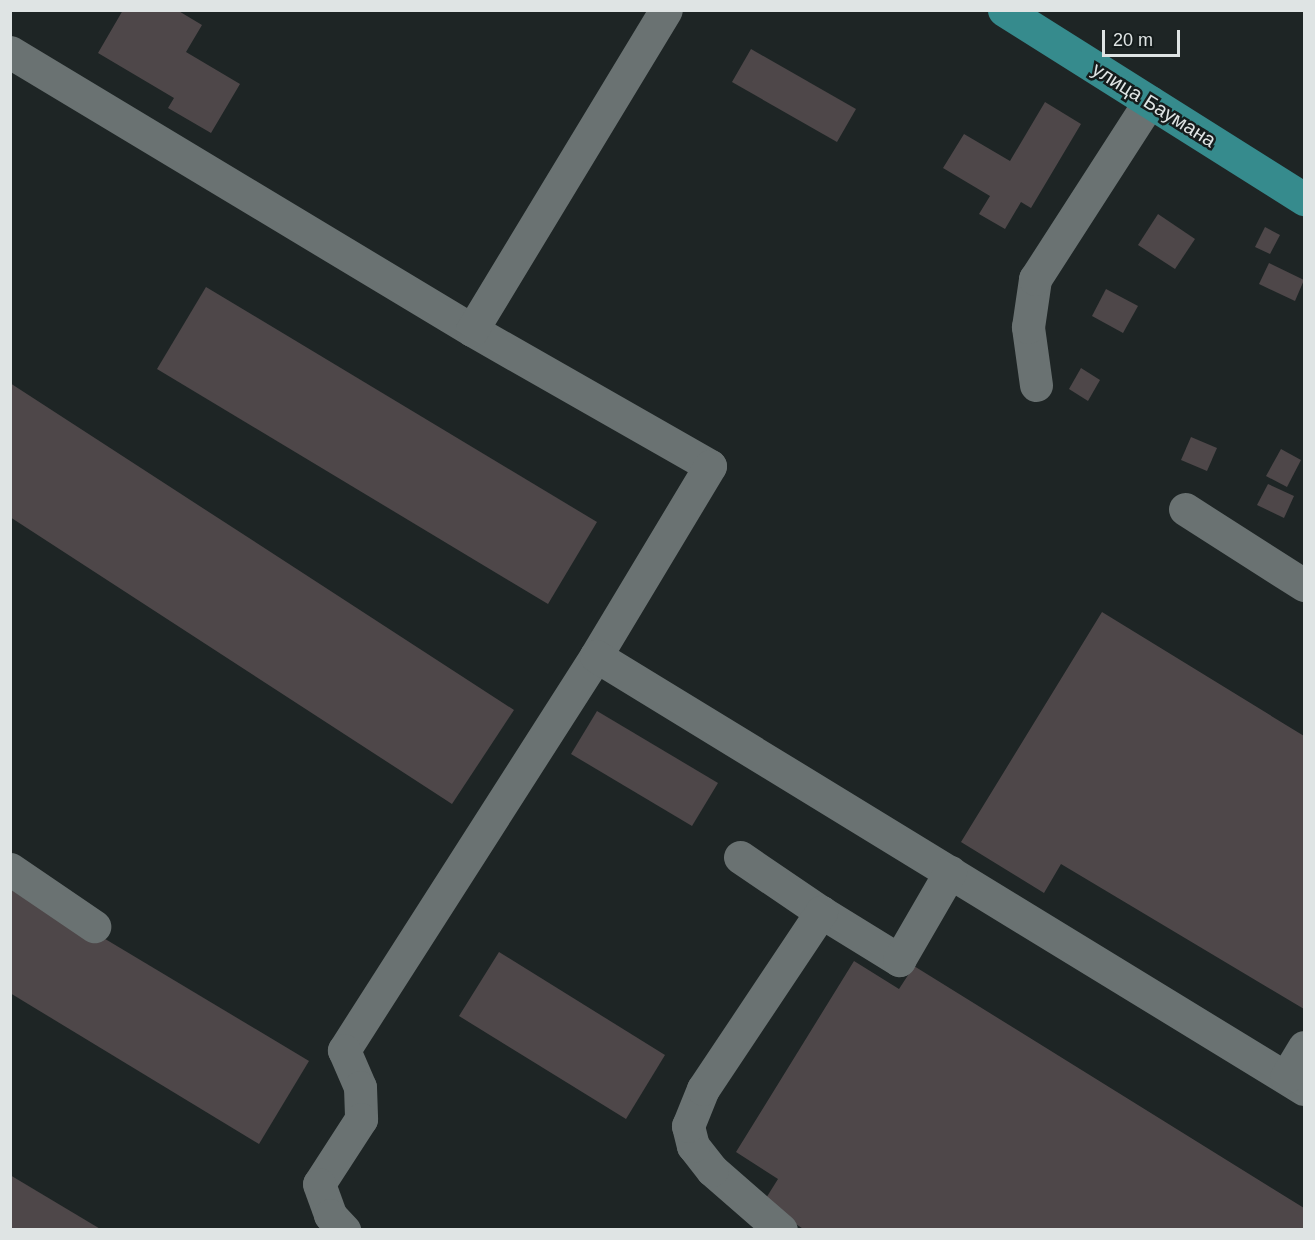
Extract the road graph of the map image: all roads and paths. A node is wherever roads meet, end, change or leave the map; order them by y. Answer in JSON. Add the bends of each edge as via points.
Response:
{"nodes":[{"id":1,"x":666,"y":10,"type":"edge"},
{"id":2,"x":1004,"y":10,"type":"edge"},
{"id":3,"x":10,"y":52,"type":"edge"},
{"id":4,"x":1149,"y":102,"type":"junction"},
{"id":5,"x":1305,"y":198,"type":"edge"},
{"id":6,"x":472,"y":330,"type":"junction"},
{"id":7,"x":1036,"y":385,"type":"dead end"},
{"id":8,"x":1185,"y":509,"type":"dead end"},
{"id":9,"x":1305,"y":585,"type":"edge"},
{"id":10,"x":596,"y":656,"type":"junction"},
{"id":11,"x":740,"y":857,"type":"dead end"},
{"id":12,"x":10,"y":869,"type":"edge"},
{"id":13,"x":950,"y":872,"type":"junction"},
{"id":14,"x":821,"y":912,"type":"junction"},
{"id":15,"x":94,"y":926,"type":"dead end"},
{"id":16,"x":1305,"y":1047,"type":"edge"},
{"id":17,"x":1295,"y":1083,"type":"edge"},
{"id":18,"x":344,"y":1230,"type":"edge"},
{"id":19,"x":781,"y":1230,"type":"edge"}],
"edges":[{"from":1,"to":6,"type":"lane"},
{"from":2,"to":4,"type":"main road","name":"улица Баумана"},
{"from":3,"to":6,"type":"lane"},
{"from":4,"to":5,"type":"main road","name":"улица Баумана"},
{"from":4,"to":7,"type":"lane","via":[[1035,279],[1028,327]]},
{"from":6,"to":10,"type":"lane","via":[[710,466]]},
{"from":8,"to":9,"type":"lane"},
{"from":10,"to":13,"type":"lane"},
{"from":10,"to":18,"type":"lane","via":[[344,1050],[360,1087],[361,1119],[319,1184],[330,1215]]},
{"from":11,"to":14,"type":"lane"},
{"from":12,"to":15,"type":"lane"},
{"from":13,"to":14,"type":"lane","via":[[898,960]]},
{"from":13,"to":17,"type":"lane"},
{"from":14,"to":19,"type":"lane","via":[[703,1089],[688,1126],[693,1146],[712,1170]]},
{"from":16,"to":17,"type":"lane"}]}
